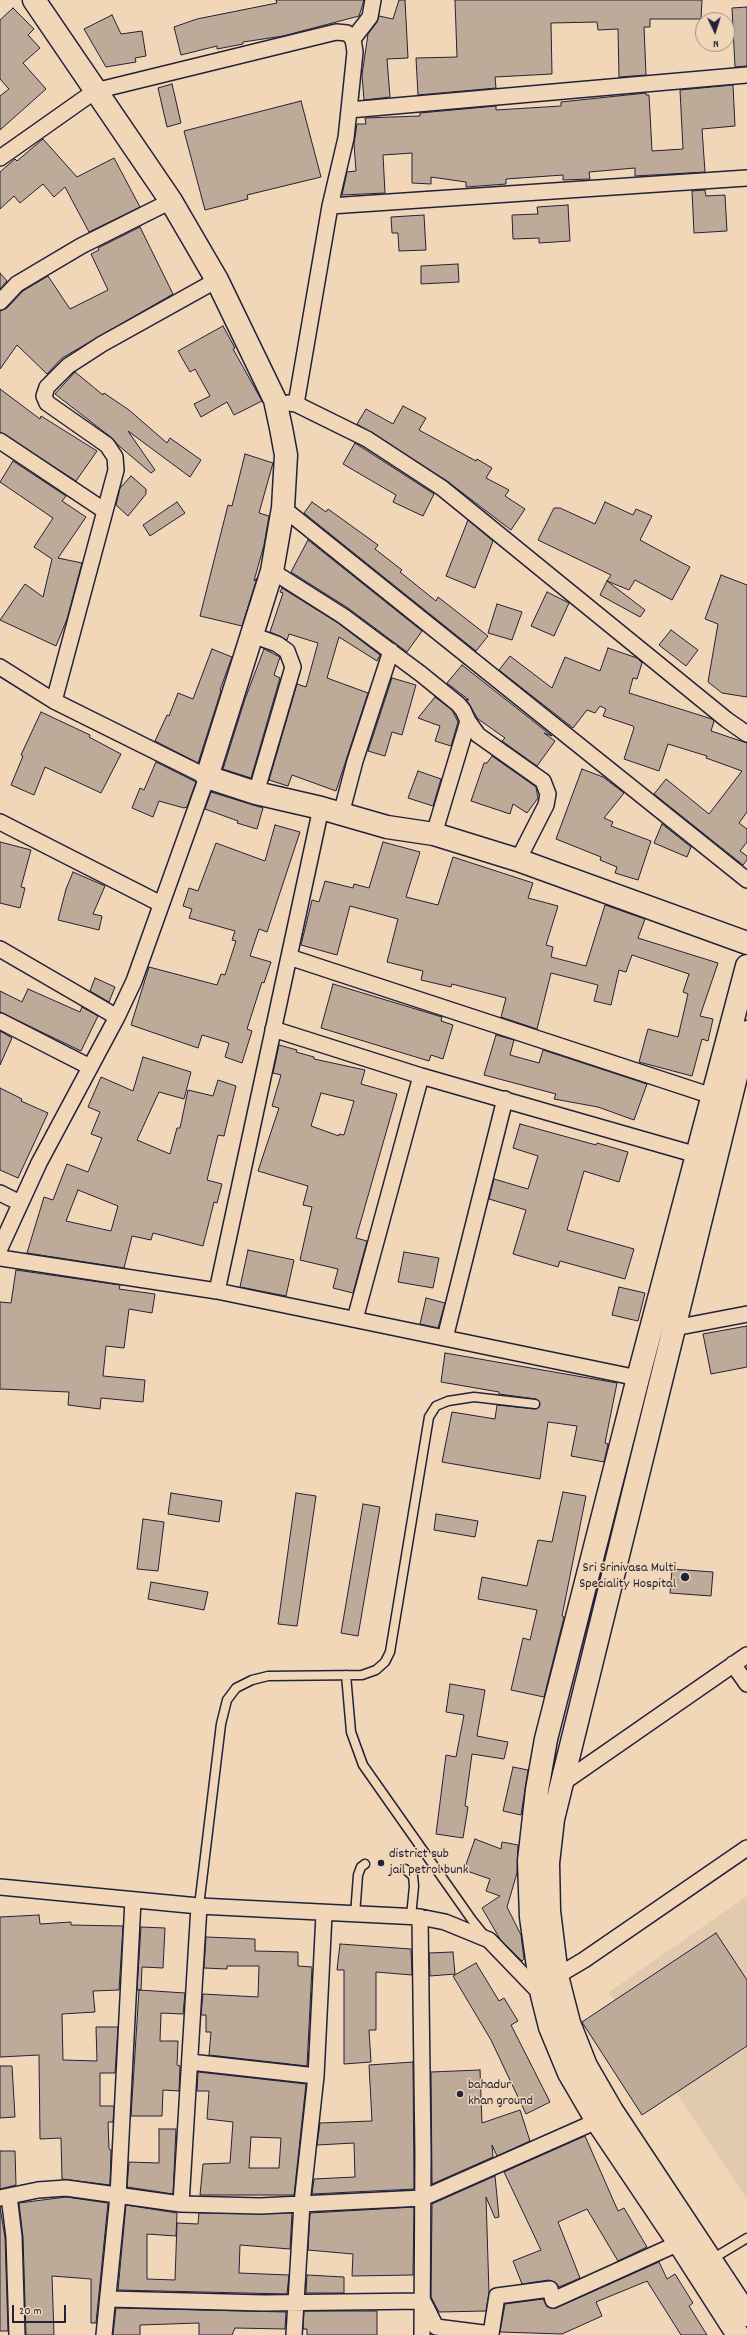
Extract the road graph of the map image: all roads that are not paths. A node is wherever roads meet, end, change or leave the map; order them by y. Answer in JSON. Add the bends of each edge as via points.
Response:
{"nodes":[{"id":1,"x":373,"y":0,"type":"edge"},
{"id":2,"x":38,"y":1,"type":"edge"},
{"id":3,"x":353,"y":39,"type":"junction"},
{"id":4,"x":747,"y":74,"type":"edge"},
{"id":5,"x":95,"y":91,"type":"junction"},
{"id":6,"x":349,"y":110,"type":"junction"},
{"id":7,"x":0,"y":158,"type":"edge"},
{"id":8,"x":747,"y":178,"type":"edge"},
{"id":9,"x":171,"y":202,"type":"junction"},
{"id":10,"x":330,"y":206,"type":"junction"},
{"id":11,"x":217,"y":280,"type":"junction"},
{"id":12,"x":0,"y":302,"type":"edge"},
{"id":13,"x":275,"y":400,"type":"junction"},
{"id":14,"x":296,"y":404,"type":"junction"},
{"id":15,"x":0,"y":441,"type":"edge"},
{"id":16,"x":283,"y":508,"type":"junction"},
{"id":17,"x":104,"y":512,"type":"junction"},
{"id":18,"x":272,"y":571,"type":"junction"},
{"id":19,"x":252,"y":635,"type":"junction"},
{"id":20,"x":391,"y":651,"type":"junction"},
{"id":21,"x":0,"y":667,"type":"edge"},
{"id":22,"x":54,"y":701,"type":"junction"},
{"id":23,"x":468,"y":721,"type":"junction"},
{"id":24,"x":747,"y":734,"type":"edge"},
{"id":25,"x":207,"y":777,"type":"junction"},
{"id":26,"x":256,"y":793,"type":"junction"},
{"id":27,"x":331,"y":811,"type":"junction"},
{"id":28,"x":0,"y":822,"type":"edge"},
{"id":29,"x":434,"y":834,"type":"junction"},
{"id":30,"x":518,"y":860,"type":"junction"},
{"id":31,"x":747,"y":880,"type":"edge"},
{"id":32,"x":162,"y":904,"type":"junction"},
{"id":33,"x":747,"y":943,"type":"edge"},
{"id":34,"x":0,"y":949,"type":"edge"},
{"id":35,"x":289,"y":957,"type":"junction"},
{"id":36,"x":747,"y":966,"type":"edge"},
{"id":37,"x":117,"y":1017,"type":"junction"},
{"id":38,"x":0,"y":1021,"type":"edge"},
{"id":39,"x":273,"y":1029,"type":"junction"},
{"id":40,"x":747,"y":1032,"type":"edge"},
{"id":41,"x":90,"y":1067,"type":"junction"},
{"id":42,"x":421,"y":1076,"type":"junction"},
{"id":43,"x":712,"y":1096,"type":"junction"},
{"id":44,"x":505,"y":1099,"type":"junction"},
{"id":45,"x":697,"y":1155,"type":"junction"},
{"id":46,"x":0,"y":1193,"type":"edge"},
{"id":47,"x":20,"y":1203,"type":"junction"},
{"id":48,"x":0,"y":1248,"type":"edge"},
{"id":49,"x":0,"y":1258,"type":"edge"},
{"id":50,"x":217,"y":1290,"type":"junction"},
{"id":51,"x":747,"y":1314,"type":"edge"},
{"id":52,"x":355,"y":1319,"type":"junction"},
{"id":53,"x":674,"y":1328,"type":"junction"},
{"id":54,"x":445,"y":1338,"type":"junction"},
{"id":55,"x":638,"y":1378,"type":"junction"},
{"id":56,"x":535,"y":1404,"type":"dead end"},
{"id":57,"x":747,"y":1655,"type":"edge"},
{"id":58,"x":733,"y":1664,"type":"junction"},
{"id":59,"x":346,"y":1675,"type":"junction"},
{"id":60,"x":747,"y":1684,"type":"edge"},
{"id":61,"x":561,"y":1784,"type":"junction"},
{"id":62,"x":747,"y":1848,"type":"edge"},
{"id":63,"x":365,"y":1864,"type":"dead end"},
{"id":64,"x":405,"y":1869,"type":"dead end"},
{"id":65,"x":0,"y":1887,"type":"edge"},
{"id":66,"x":133,"y":1900,"type":"junction"},
{"id":67,"x":199,"y":1906,"type":"junction"},
{"id":68,"x":324,"y":1914,"type":"junction"},
{"id":69,"x":355,"y":1915,"type":"junction"},
{"id":70,"x":415,"y":1917,"type":"junction"},
{"id":71,"x":489,"y":1940,"type":"junction"},
{"id":72,"x":557,"y":1976,"type":"junction"},
{"id":73,"x":542,"y":1995,"type":"junction"},
{"id":74,"x":190,"y":2062,"type":"junction"},
{"id":75,"x":316,"y":2076,"type":"junction"},
{"id":76,"x":597,"y":2121,"type":"junction"},
{"id":77,"x":118,"y":2196,"type":"junction"},
{"id":78,"x":5,"y":2197,"type":"edge"},
{"id":79,"x":423,"y":2198,"type":"junction"},
{"id":80,"x":302,"y":2203,"type":"junction"},
{"id":81,"x":181,"y":2204,"type":"junction"},
{"id":82,"x":747,"y":2238,"type":"edge"},
{"id":83,"x":679,"y":2243,"type":"junction"},
{"id":84,"x":711,"y":2260,"type":"junction"},
{"id":85,"x":109,"y":2299,"type":"junction"},
{"id":86,"x":423,"y":2301,"type":"junction"},
{"id":87,"x":295,"y":2303,"type":"junction"},
{"id":88,"x":747,"y":2315,"type":"edge"},
{"id":89,"x":17,"y":2335,"type":"edge"},
{"id":90,"x":104,"y":2335,"type":"edge"},
{"id":91,"x":294,"y":2335,"type":"edge"},
{"id":92,"x":422,"y":2335,"type":"edge"},
{"id":93,"x":738,"y":2335,"type":"edge"}],
"edges":[{"from":1,"to":3,"type":"street","via":[[370,17]]},
{"from":2,"to":5,"type":"main road"},
{"from":3,"to":5,"type":"street","via":[[347,34],[329,33]]},
{"from":3,"to":6,"type":"street","via":[[355,52]]},
{"from":4,"to":6,"type":"street"},
{"from":5,"to":7,"type":"street"},
{"from":5,"to":9,"type":"main road"},
{"from":6,"to":10,"type":"street","via":[[346,138]]},
{"from":8,"to":10,"type":"street"},
{"from":9,"to":11,"type":"main road"},
{"from":9,"to":12,"type":"street","via":[[81,246],[17,284]]},
{"from":10,"to":14,"type":"street"},
{"from":11,"to":13,"type":"main road"},
{"from":11,"to":17,"type":"street","via":[[102,344],[68,366],[47,387],[44,396],[47,403],[107,445],[115,458],[116,470]]},
{"from":13,"to":14,"type":"street"},
{"from":13,"to":16,"type":"main road","via":[[286,455]]},
{"from":14,"to":24,"type":"street","via":[[367,439],[442,488]]},
{"from":15,"to":17,"type":"street"},
{"from":16,"to":18,"type":"main road"},
{"from":16,"to":31,"type":"street"},
{"from":17,"to":22,"type":"street"},
{"from":18,"to":19,"type":"main road"},
{"from":18,"to":20,"type":"street"},
{"from":19,"to":25,"type":"main road"},
{"from":19,"to":26,"type":"street","via":[[277,644],[287,651],[293,667]]},
{"from":20,"to":23,"type":"street","via":[[458,704]]},
{"from":20,"to":27,"type":"street","via":[[355,761]]},
{"from":21,"to":22,"type":"street"},
{"from":22,"to":25,"type":"street"},
{"from":23,"to":29,"type":"street"},
{"from":23,"to":30,"type":"street","via":[[478,735],[543,781],[548,794],[546,805]]},
{"from":25,"to":26,"type":"main road"},
{"from":25,"to":32,"type":"street"},
{"from":26,"to":27,"type":"main road"},
{"from":27,"to":29,"type":"main road","via":[[387,827]]},
{"from":27,"to":35,"type":"street"},
{"from":28,"to":32,"type":"street"},
{"from":29,"to":30,"type":"main road"},
{"from":30,"to":33,"type":"main road"},
{"from":32,"to":37,"type":"street","via":[[134,981]]},
{"from":34,"to":37,"type":"street"},
{"from":35,"to":39,"type":"street"},
{"from":35,"to":43,"type":"street"},
{"from":36,"to":43,"type":"main road"},
{"from":37,"to":41,"type":"street"},
{"from":38,"to":41,"type":"street"},
{"from":39,"to":42,"type":"street"},
{"from":39,"to":50,"type":"street"},
{"from":40,"to":53,"type":"main road"},
{"from":41,"to":47,"type":"street","via":[[38,1163]]},
{"from":42,"to":44,"type":"street"},
{"from":42,"to":52,"type":"street"},
{"from":43,"to":45,"type":"main road"},
{"from":44,"to":45,"type":"street"},
{"from":44,"to":54,"type":"street"},
{"from":45,"to":55,"type":"main road"},
{"from":46,"to":47,"type":"street"},
{"from":47,"to":48,"type":"street"},
{"from":49,"to":50,"type":"street"},
{"from":50,"to":52,"type":"street"},
{"from":51,"to":53,"type":"street"},
{"from":52,"to":54,"type":"street"},
{"from":53,"to":61,"type":"main road"},
{"from":54,"to":55,"type":"street"},
{"from":55,"to":73,"type":"main road","via":[[546,1739],[538,1790],[529,1861],[531,1917]]},
{"from":56,"to":59,"type":"lane","via":[[474,1397],[448,1401],[436,1406],[429,1417],[390,1652],[385,1662],[376,1670],[362,1675]]},
{"from":57,"to":58,"type":"street"},
{"from":58,"to":60,"type":"street"},
{"from":58,"to":61,"type":"street"},
{"from":59,"to":67,"type":"lane","via":[[268,1676],[236,1688],[227,1700]]},
{"from":59,"to":71,"type":"lane","via":[[351,1732],[363,1765],[472,1920]]},
{"from":61,"to":72,"type":"main road","via":[[553,1819],[548,1863],[548,1911]]},
{"from":62,"to":72,"type":"street"},
{"from":63,"to":69,"type":"lane","via":[[358,1875]]},
{"from":64,"to":70,"type":"lane","via":[[413,1876]]},
{"from":65,"to":66,"type":"street"},
{"from":66,"to":67,"type":"street"},
{"from":66,"to":77,"type":"street"},
{"from":67,"to":68,"type":"street"},
{"from":67,"to":74,"type":"street"},
{"from":68,"to":69,"type":"street"},
{"from":68,"to":75,"type":"street"},
{"from":69,"to":70,"type":"street"},
{"from":70,"to":71,"type":"street","via":[[464,1928]]},
{"from":70,"to":79,"type":"street"},
{"from":71,"to":73,"type":"street"},
{"from":72,"to":84,"type":"main road","via":[[569,2023],[586,2066],[612,2111]]},
{"from":73,"to":76,"type":"main road","via":[[550,2027],[569,2073]]},
{"from":74,"to":75,"type":"street"},
{"from":74,"to":81,"type":"street"},
{"from":75,"to":80,"type":"street"},
{"from":76,"to":79,"type":"street"},
{"from":76,"to":83,"type":"main road"},
{"from":77,"to":78,"type":"street","via":[[66,2188],[38,2190]]},
{"from":77,"to":81,"type":"street"},
{"from":77,"to":85,"type":"street"},
{"from":78,"to":89,"type":"street","via":[[14,2237]]},
{"from":79,"to":80,"type":"street"},
{"from":79,"to":86,"type":"street"},
{"from":80,"to":81,"type":"street","via":[[260,2206]]},
{"from":80,"to":87,"type":"street"},
{"from":82,"to":84,"type":"lane"},
{"from":83,"to":86,"type":"street","via":[[553,2300],[550,2289],[497,2296],[491,2334],[436,2327]]},
{"from":83,"to":93,"type":"main road"},
{"from":84,"to":88,"type":"main road"},
{"from":85,"to":87,"type":"street"},
{"from":85,"to":90,"type":"street"},
{"from":86,"to":87,"type":"street"},
{"from":86,"to":92,"type":"street"},
{"from":87,"to":91,"type":"street"}]}
